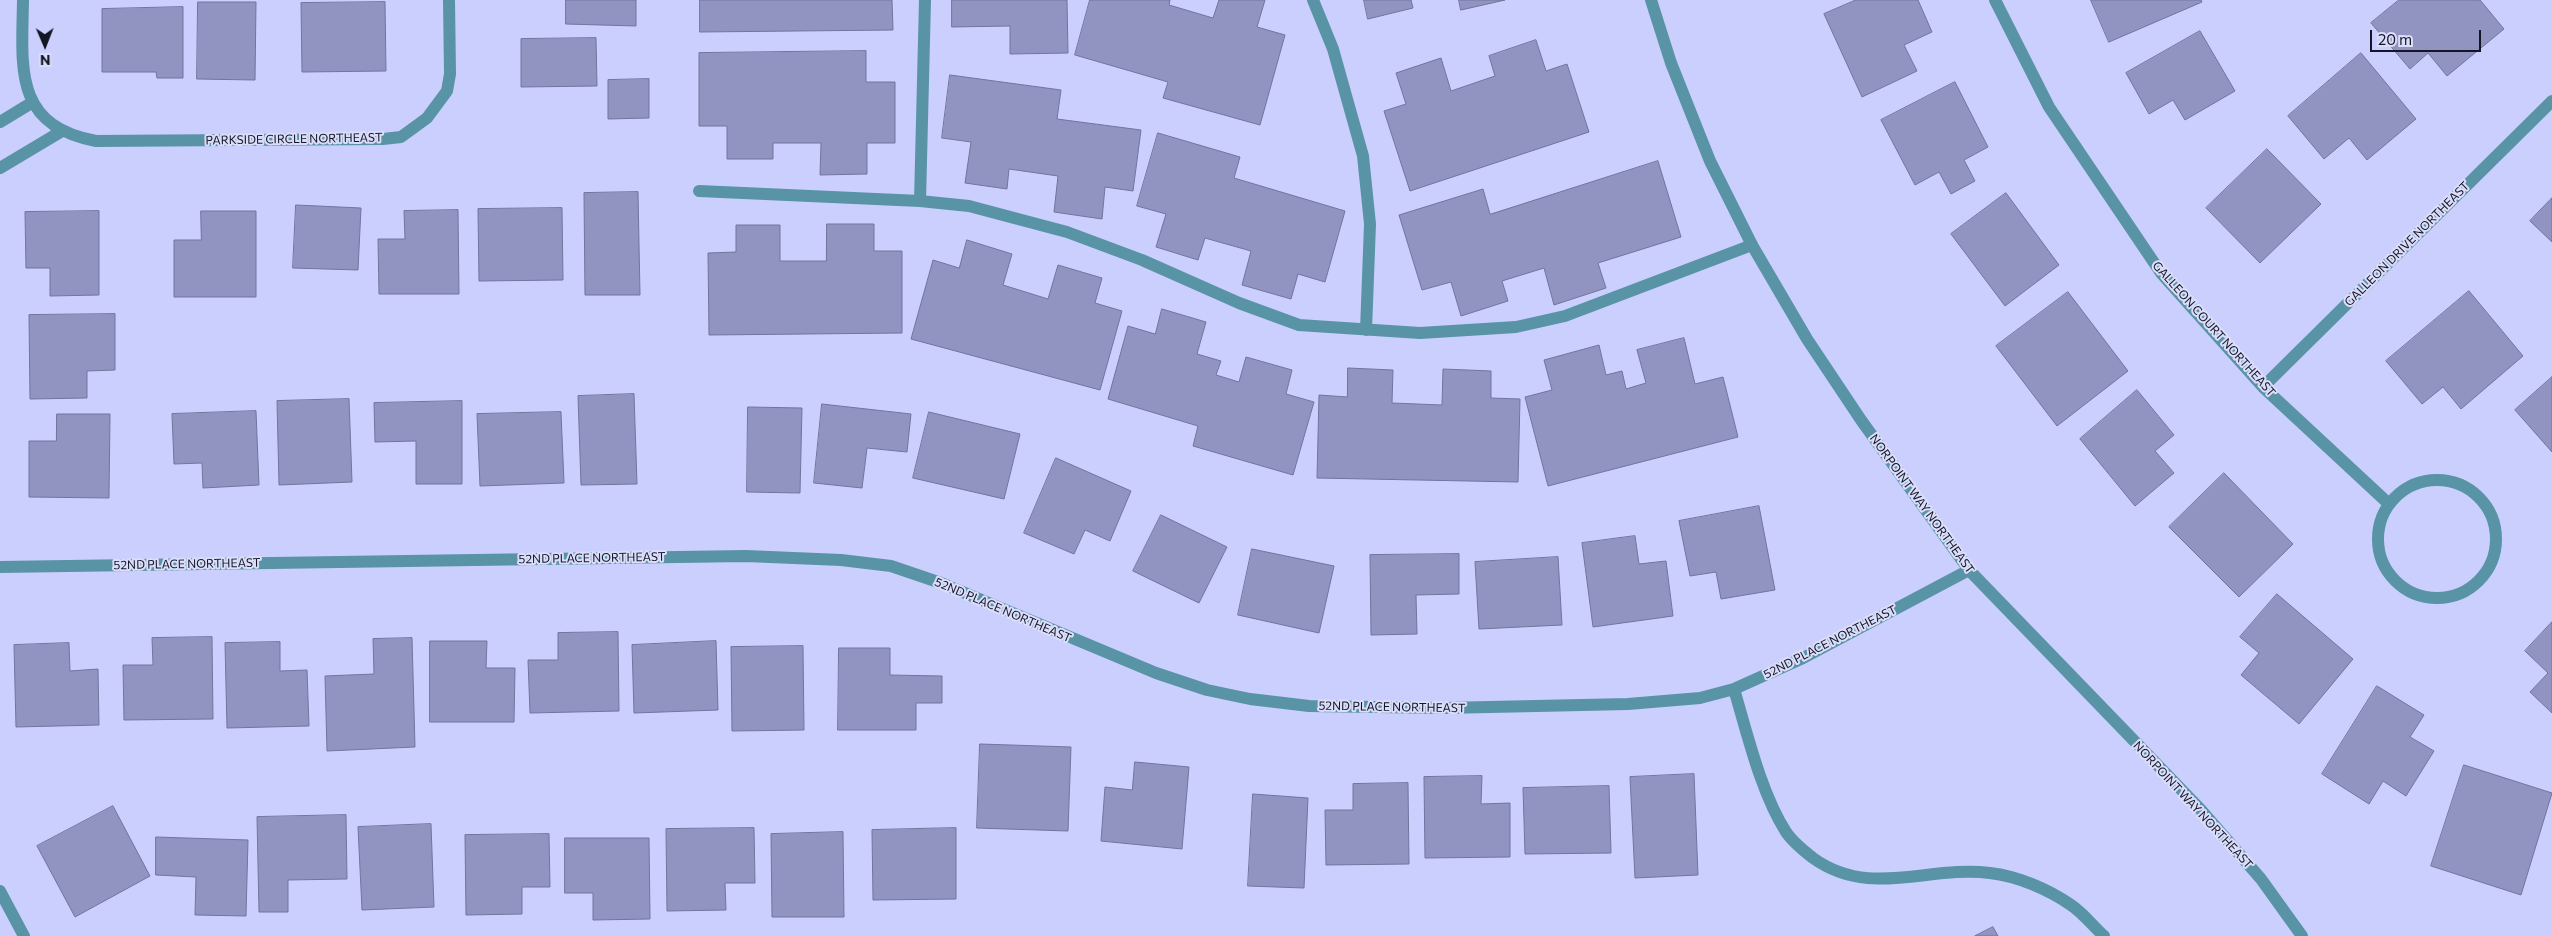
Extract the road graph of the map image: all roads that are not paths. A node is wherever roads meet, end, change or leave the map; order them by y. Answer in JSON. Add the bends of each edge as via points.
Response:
{"nodes":[{"id":1,"x":23,"y":0,"type":"edge"},
{"id":2,"x":449,"y":0,"type":"edge"},
{"id":3,"x":925,"y":0,"type":"edge"},
{"id":4,"x":1313,"y":0,"type":"edge"},
{"id":5,"x":1651,"y":0,"type":"edge"},
{"id":6,"x":1995,"y":0,"type":"edge"},
{"id":7,"x":33,"y":102,"type":"junction"},
{"id":8,"x":2552,"y":102,"type":"edge"},
{"id":9,"x":0,"y":122,"type":"edge"},
{"id":10,"x":62,"y":131,"type":"junction"},
{"id":11,"x":0,"y":168,"type":"edge"},
{"id":12,"x":699,"y":191,"type":"dead end"},
{"id":13,"x":920,"y":201,"type":"junction"},
{"id":14,"x":1752,"y":245,"type":"junction"},
{"id":15,"x":1366,"y":330,"type":"junction"},
{"id":16,"x":2263,"y":387,"type":"junction"},
{"id":17,"x":2389,"y":504,"type":"junction"},
{"id":18,"x":0,"y":566,"type":"edge"},
{"id":19,"x":1969,"y":570,"type":"junction"},
{"id":20,"x":1734,"y":689,"type":"junction"},
{"id":21,"x":0,"y":891,"type":"edge"},
{"id":22,"x":24,"y":936,"type":"edge"},
{"id":23,"x":2104,"y":936,"type":"edge"},
{"id":24,"x":2302,"y":936,"type":"edge"}],
"edges":[{"from":1,"to":7,"type":"street","name":"PARKSIDE CIRCLE NORTHEAST","via":[[22,70]]},
{"from":2,"to":10,"type":"street","name":"PARKSIDE CIRCLE NORTHEAST","via":[[450,74],[447,91],[427,118],[400,137],[96,141]]},
{"from":3,"to":13,"type":"street"},
{"from":4,"to":15,"type":"street","via":[[1333,49],[1362,156],[1370,224]]},
{"from":5,"to":14,"type":"street","name":"NORPOINT WAY NORTHEAST","via":[[1671,63],[1710,162]]},
{"from":6,"to":16,"type":"street","name":"GALLEON COURT NORTHEAST","via":[[2048,107],[2160,273]]},
{"from":7,"to":9,"type":"street"},
{"from":7,"to":10,"type":"street","name":"PARKSIDE CIRCLE NORTHEAST","via":[[36,110]]},
{"from":8,"to":16,"type":"street","name":"GALLEON DRIVE NORTHEAST"},
{"from":10,"to":11,"type":"street"},
{"from":12,"to":13,"type":"street"},
{"from":13,"to":15,"type":"street","via":[[969,206],[1067,232],[1299,325]]},
{"from":14,"to":15,"type":"street","via":[[1565,316],[1516,327],[1420,333]]},
{"from":14,"to":19,"type":"street","name":"NORPOINT WAY NORTHEAST","via":[[1807,339],[1861,420]]},
{"from":16,"to":17,"type":"street","name":"GALLEON COURT NORTHEAST"},
{"from":17,"to":17,"type":"street","via":[[2402,490],[2419,482],[2438,479],[2457,483],[2474,492],[2494,523],[2497,542],[2483,577],[2467,590],[2448,598],[2408,592],[2392,580],[2381,562],[2377,542],[2379,522]]},
{"from":18,"to":20,"type":"street","name":"52ND PLACE NORTHEAST","via":[[746,556],[841,560],[891,566],[924,577],[1156,673],[1206,690],[1250,699],[1309,706],[1464,708],[1628,704],[1700,698]]},
{"from":19,"to":20,"type":"street","name":"52ND PLACE NORTHEAST","via":[[1804,658]]},
{"from":19,"to":24,"type":"street","name":"NORPOINT WAY NORTHEAST","via":[[2201,810],[2261,879]]},
{"from":20,"to":23,"type":"street","via":[[1775,810],[1786,833],[1819,862],[1867,879],[1914,878],[1939,872],[1991,873],[2037,886],[2072,905]]},
{"from":21,"to":22,"type":"street"}]}
